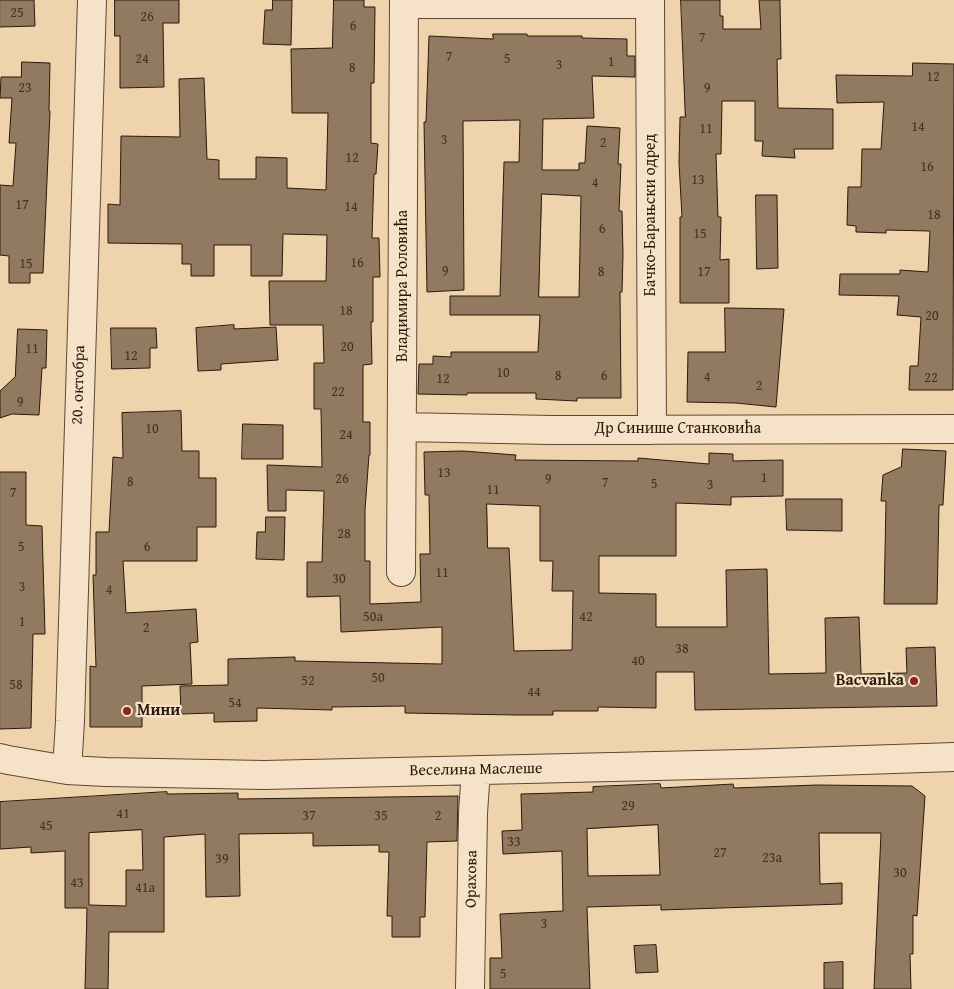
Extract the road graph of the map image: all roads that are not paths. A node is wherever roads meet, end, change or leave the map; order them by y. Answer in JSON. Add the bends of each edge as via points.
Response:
{"nodes":[{"id":1,"x":92,"y":0,"type":"edge"},
{"id":2,"x":404,"y":2,"type":"edge"},
{"id":3,"x":650,"y":2,"type":"edge"},
{"id":4,"x":402,"y":428,"type":"junction"},
{"id":5,"x":954,"y":429,"type":"edge"},
{"id":6,"x":652,"y":430,"type":"junction"},
{"id":7,"x":401,"y":572,"type":"dead end"},
{"id":8,"x":954,"y":757,"type":"edge"},
{"id":9,"x":0,"y":758,"type":"edge"},
{"id":10,"x":66,"y":770,"type":"junction"},
{"id":11,"x":476,"y":770,"type":"junction"},
{"id":12,"x":470,"y":989,"type":"edge"}],
"edges":[{"from":1,"to":10,"type":"street","name":"20. октобра"},
{"from":2,"to":3,"type":"street"},
{"from":2,"to":4,"type":"street","name":"Владимира Роловића"},
{"from":3,"to":6,"type":"street","name":"Бачко-Барањски одред"},
{"from":4,"to":6,"type":"street","name":"Др Синише Станковића"},
{"from":4,"to":7,"type":"street","name":"Владимира Роловића"},
{"from":5,"to":6,"type":"street","name":"Др Синише Станковића"},
{"from":8,"to":11,"type":"street","name":"Веселина Маслеше"},
{"from":9,"to":10,"type":"street","name":"Веселина Маслеше"},
{"from":10,"to":11,"type":"street","name":"Веселина Маслеше","via":[[264,775]]},
{"from":11,"to":12,"type":"street","name":"Орахова","via":[[472,813]]}]}
